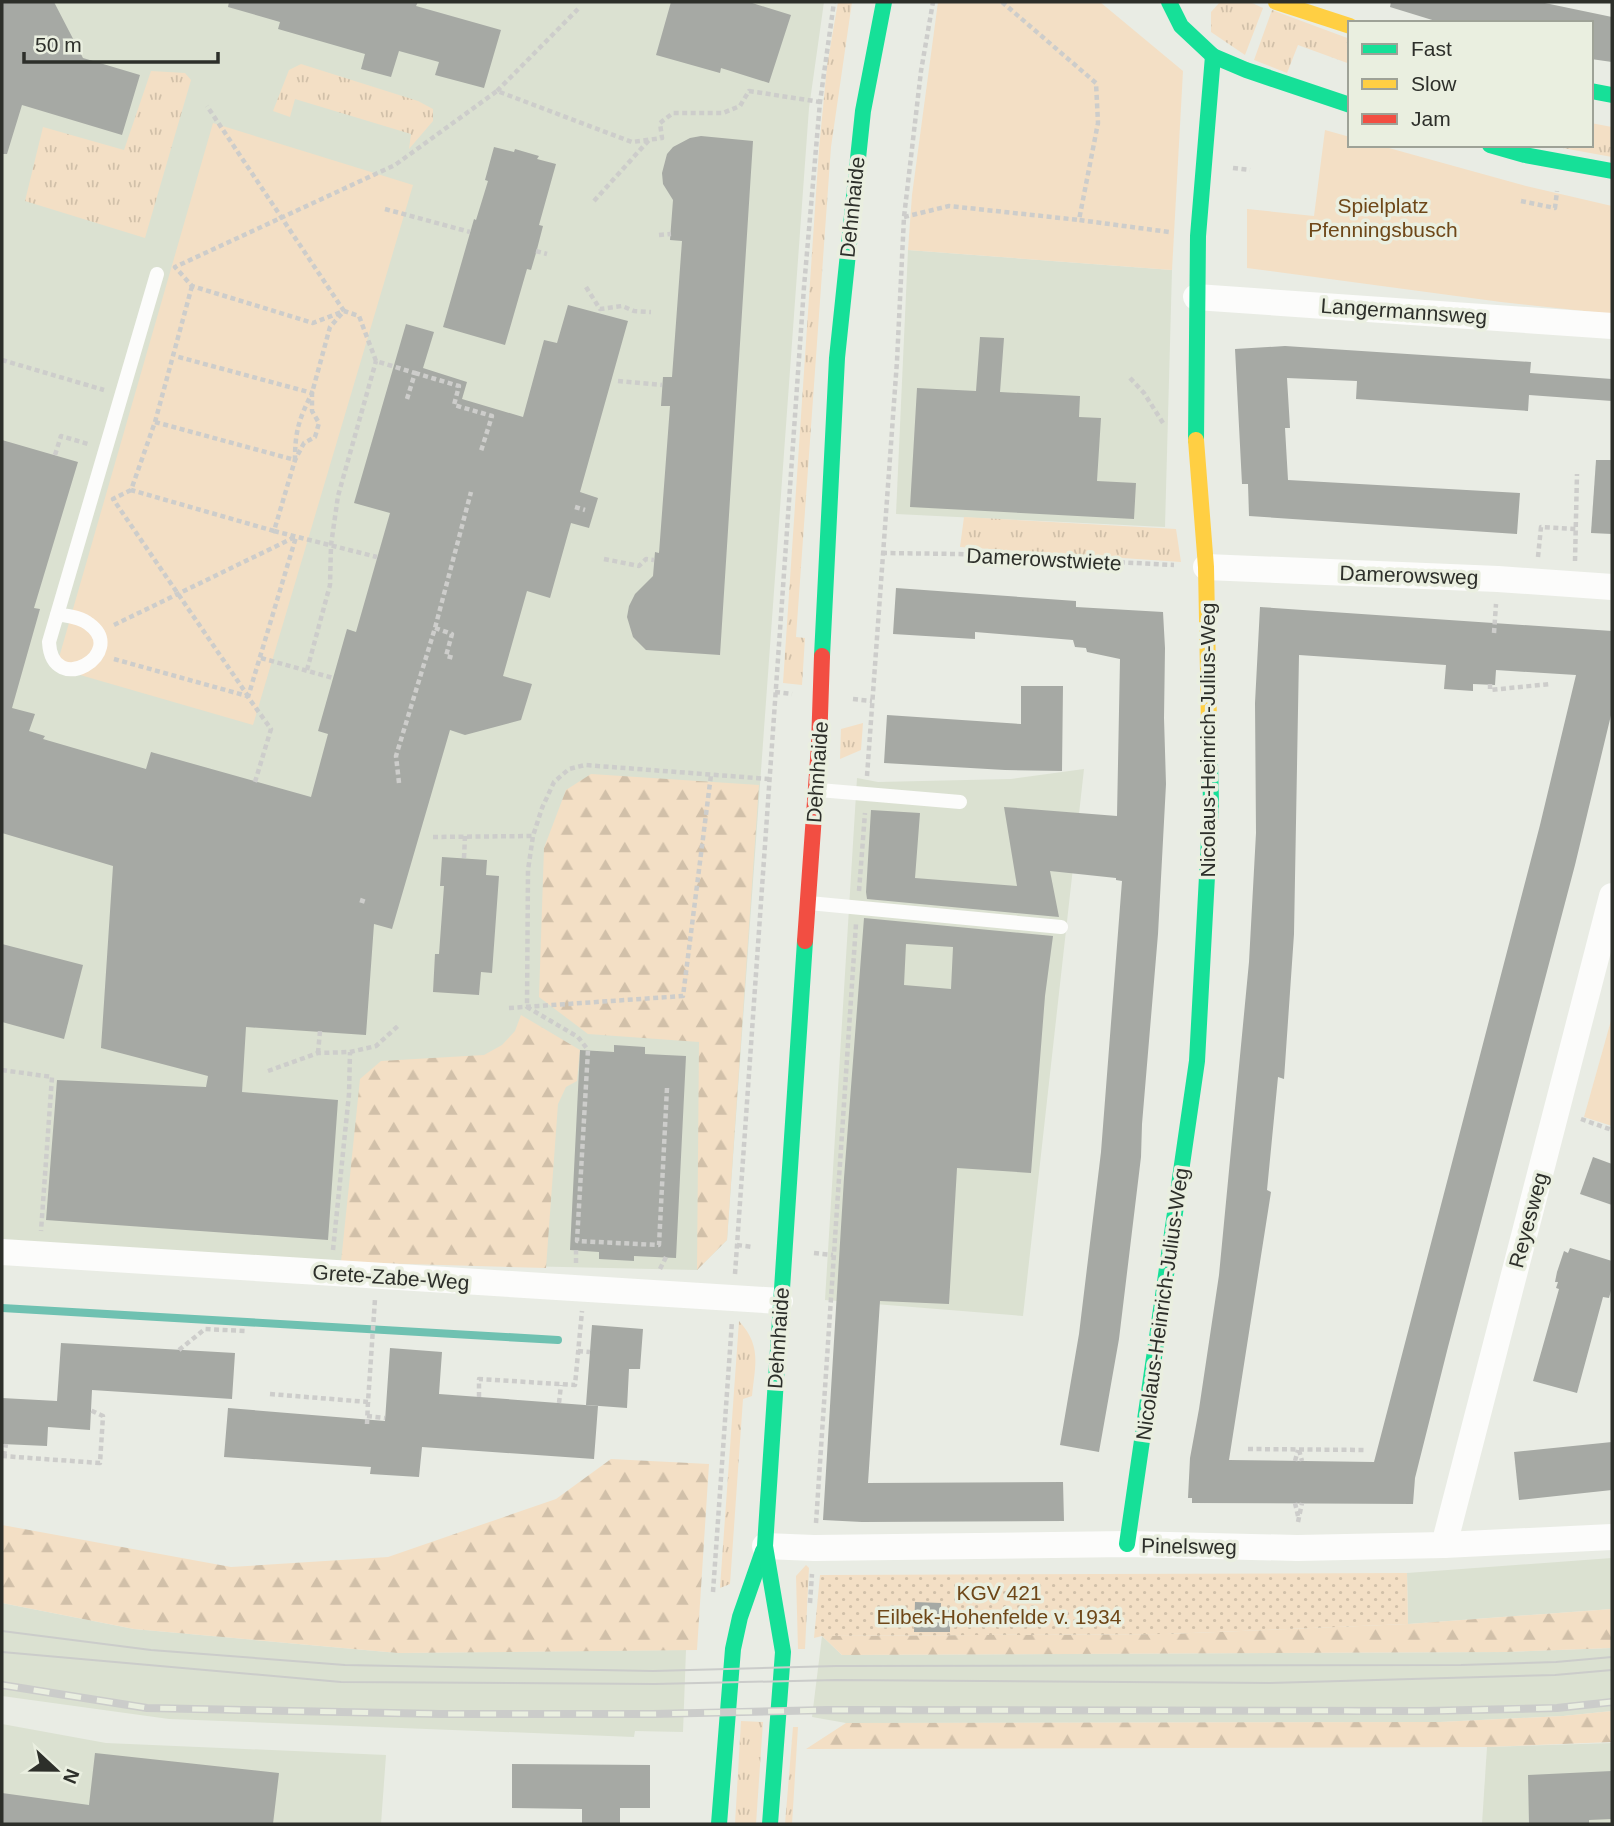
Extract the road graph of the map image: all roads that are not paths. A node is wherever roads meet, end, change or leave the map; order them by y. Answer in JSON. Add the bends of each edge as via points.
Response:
{"nodes":[{"id":1,"x":884,"y":2,"type":"edge"},
{"id":2,"x":1169,"y":2,"type":"edge"},
{"id":3,"x":1276,"y":2,"type":"edge"},
{"id":4,"x":1348,"y":25,"type":"edge"},
{"id":5,"x":1213,"y":57,"type":"junction"},
{"id":6,"x":1593,"y":91,"type":"edge"},
{"id":7,"x":1612,"y":95,"type":"edge"},
{"id":8,"x":1348,"y":104,"type":"edge"},
{"id":9,"x":1497,"y":147,"type":"edge"},
{"id":10,"x":1612,"y":171,"type":"edge"},
{"id":11,"x":157,"y":274,"type":"dead end"},
{"id":12,"x":1196,"y":297,"type":"junction"},
{"id":13,"x":1612,"y":326,"type":"edge"},
{"id":14,"x":1206,"y":567,"type":"junction"},
{"id":15,"x":1612,"y":587,"type":"edge"},
{"id":16,"x":57,"y":614,"type":"junction"},
{"id":17,"x":816,"y":789,"type":"junction"},
{"id":18,"x":961,"y":802,"type":"dead end"},
{"id":19,"x":1612,"y":896,"type":"edge"},
{"id":20,"x":808,"y":902,"type":"junction"},
{"id":21,"x":1061,"y":927,"type":"dead end"},
{"id":22,"x":2,"y":1252,"type":"edge"},
{"id":23,"x":780,"y":1301,"type":"junction"},
{"id":24,"x":1612,"y":1537,"type":"edge"},
{"id":25,"x":1127,"y":1544,"type":"junction"},
{"id":26,"x":1444,"y":1545,"type":"junction"},
{"id":27,"x":765,"y":1546,"type":"junction"},
{"id":28,"x":719,"y":1824,"type":"edge"},
{"id":29,"x":770,"y":1824,"type":"edge"}],
"edges":[{"from":1,"to":17,"type":"main road","name":"Dehnhaide","via":[[863,111],[837,358]]},
{"from":2,"to":5,"type":"main road","via":[[1181,26]]},
{"from":3,"to":4,"type":"main road"},
{"from":5,"to":8,"type":"main road"},
{"from":5,"to":12,"type":"main road","name":"Nicolaus-Heinrich-Julius-Weg"},
{"from":6,"to":7,"type":"main road"},
{"from":9,"to":10,"type":"main road"},
{"from":11,"to":16,"type":"lane"},
{"from":12,"to":13,"type":"street","name":"Langermannsweg"},
{"from":12,"to":14,"type":"main road","name":"Nicolaus-Heinrich-Julius-Weg","via":[[1196,454]]},
{"from":14,"to":15,"type":"street","name":"Damerowsweg"},
{"from":14,"to":25,"type":"main road","name":"Nicolaus-Heinrich-Julius-Weg","via":[[1211,802],[1197,1061]]},
{"from":16,"to":16,"type":"lane","via":[[50,652],[65,668],[88,666],[100,646],[97,634],[85,621]]},
{"from":17,"to":18,"type":"lane"},
{"from":17,"to":20,"type":"main road","name":"Dehnhaide"},
{"from":19,"to":26,"type":"street","name":"Reyesweg"},
{"from":20,"to":21,"type":"lane"},
{"from":20,"to":23,"type":"main road","name":"Dehnhaide"},
{"from":22,"to":23,"type":"street","name":"Grete-Zabe-Weg","via":[[331,1273],[580,1279]]},
{"from":23,"to":27,"type":"main road","name":"Dehnhaide"},
{"from":24,"to":26,"type":"street","name":"Pinelsweg"},
{"from":25,"to":26,"type":"street","name":"Pinelsweg","via":[[1260,1548]]},
{"from":25,"to":27,"type":"street","name":"Pinelsweg"},
{"from":27,"to":28,"type":"main road","name":"Dehnhaide","via":[[733,1648]]},
{"from":27,"to":29,"type":"main road","name":"Dehnhaide","via":[[783,1652]]}]}
